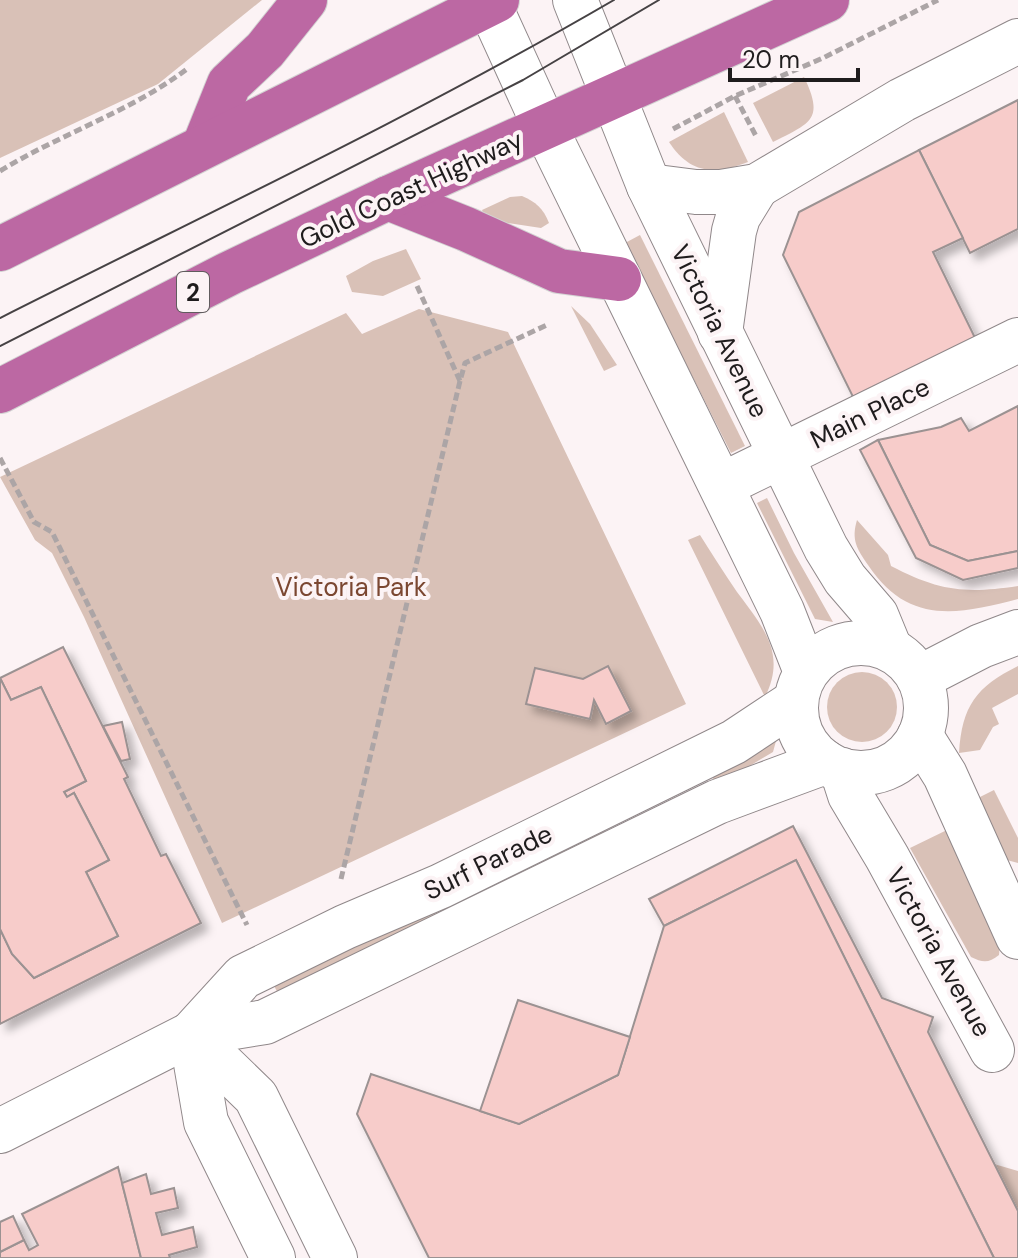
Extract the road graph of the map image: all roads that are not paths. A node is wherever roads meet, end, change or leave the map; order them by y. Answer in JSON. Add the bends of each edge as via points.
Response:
{"nodes":[{"id":1,"x":305,"y":0,"type":"edge"},
{"id":2,"x":575,"y":0,"type":"edge"},
{"id":3,"x":827,"y":0,"type":"edge"},
{"id":4,"x":491,"y":1,"type":"edge"},
{"id":5,"x":1018,"y":41,"type":"edge"},
{"id":6,"x":613,"y":98,"type":"junction"},
{"id":7,"x":545,"y":127,"type":"junction"},
{"id":8,"x":204,"y":146,"type":"junction"},
{"id":9,"x":649,"y":186,"type":"junction"},
{"id":10,"x":757,"y":186,"type":"junction"},
{"id":11,"x":388,"y":198,"type":"junction"},
{"id":12,"x":0,"y":249,"type":"edge"},
{"id":13,"x":619,"y":279,"type":"junction"},
{"id":14,"x":720,"y":333,"type":"junction"},
{"id":15,"x":1018,"y":340,"type":"edge"},
{"id":16,"x":0,"y":391,"type":"edge"},
{"id":17,"x":781,"y":456,"type":"junction"},
{"id":18,"x":722,"y":485,"type":"junction"},
{"id":19,"x":1018,"y":632,"type":"edge"},
{"id":20,"x":905,"y":663,"type":"junction"},
{"id":21,"x":801,"y":686,"type":"junction"},
{"id":22,"x":920,"y":735,"type":"junction"},
{"id":23,"x":834,"y":766,"type":"junction"},
{"id":24,"x":1018,"y":937,"type":"edge"},
{"id":25,"x":191,"y":1034,"type":"junction"},
{"id":26,"x":992,"y":1050,"type":"dead end"},
{"id":27,"x":0,"y":1131,"type":"edge"},
{"id":28,"x":279,"y":1146,"type":"junction"},
{"id":29,"x":273,"y":1258,"type":"edge"},
{"id":30,"x":306,"y":1258,"type":"edge"},
{"id":31,"x":335,"y":1258,"type":"edge"}],
"edges":[{"from":1,"to":8,"type":"highway","via":[[229,84]]},
{"from":2,"to":6,"type":"street","name":"Victoria Avenue"},
{"from":3,"to":6,"type":"highway","name":"Gold Coast Highway","number":"2"},
{"from":4,"to":7,"type":"street"},
{"from":4,"to":8,"type":"highway"},
{"from":5,"to":10,"type":"street","via":[[890,106]]},
{"from":6,"to":7,"type":"highway","name":"Gold Coast Highway","number":"2"},
{"from":6,"to":9,"type":"street","name":"Victoria Avenue"},
{"from":7,"to":11,"type":"highway","name":"Gold Coast Highway","number":"2"},
{"from":7,"to":13,"type":"street"},
{"from":8,"to":12,"type":"highway"},
{"from":9,"to":10,"type":"street","via":[[709,192]]},
{"from":9,"to":14,"type":"street","name":"Victoria Avenue"},
{"from":10,"to":14,"type":"street","via":[[734,231]]},
{"from":11,"to":13,"type":"highway","via":[[559,271]]},
{"from":11,"to":16,"type":"highway","name":"Gold Coast Highway","number":"2"},
{"from":13,"to":18,"type":"street"},
{"from":14,"to":17,"type":"street","name":"Victoria Avenue"},
{"from":15,"to":17,"type":"street","name":"Main Place"},
{"from":17,"to":18,"type":"street","name":"Main Place"},
{"from":17,"to":20,"type":"street","name":"Victoria Avenue","via":[[826,548]]},
{"from":18,"to":21,"type":"street","via":[[782,611]]},
{"from":19,"to":20,"type":"street"},
{"from":20,"to":21,"type":"street","via":[[872,643],[853,642],[818,658]]},
{"from":20,"to":22,"type":"street","via":[[925,697]]},
{"from":21,"to":23,"type":"street","via":[[796,719],[802,735],[811,751]]},
{"from":21,"to":25,"type":"street","name":"Surf Parade","via":[[734,742],[243,977]]},
{"from":22,"to":23,"type":"street","via":[[910,751],[879,771]]},
{"from":22,"to":24,"type":"street","via":[[945,775]]},
{"from":23,"to":25,"type":"street","name":"Surf Parade","via":[[754,787],[676,821],[265,1022]]},
{"from":23,"to":26,"type":"street","name":"Victoria Avenue"},
{"from":25,"to":27,"type":"street","name":"Surf Parade"},
{"from":25,"to":28,"type":"street","via":[[256,1097]]},
{"from":25,"to":29,"type":"street","via":[[206,1122]]},
{"from":28,"to":30,"type":"street","via":[[280,1202]]},
{"from":28,"to":31,"type":"street"}]}
